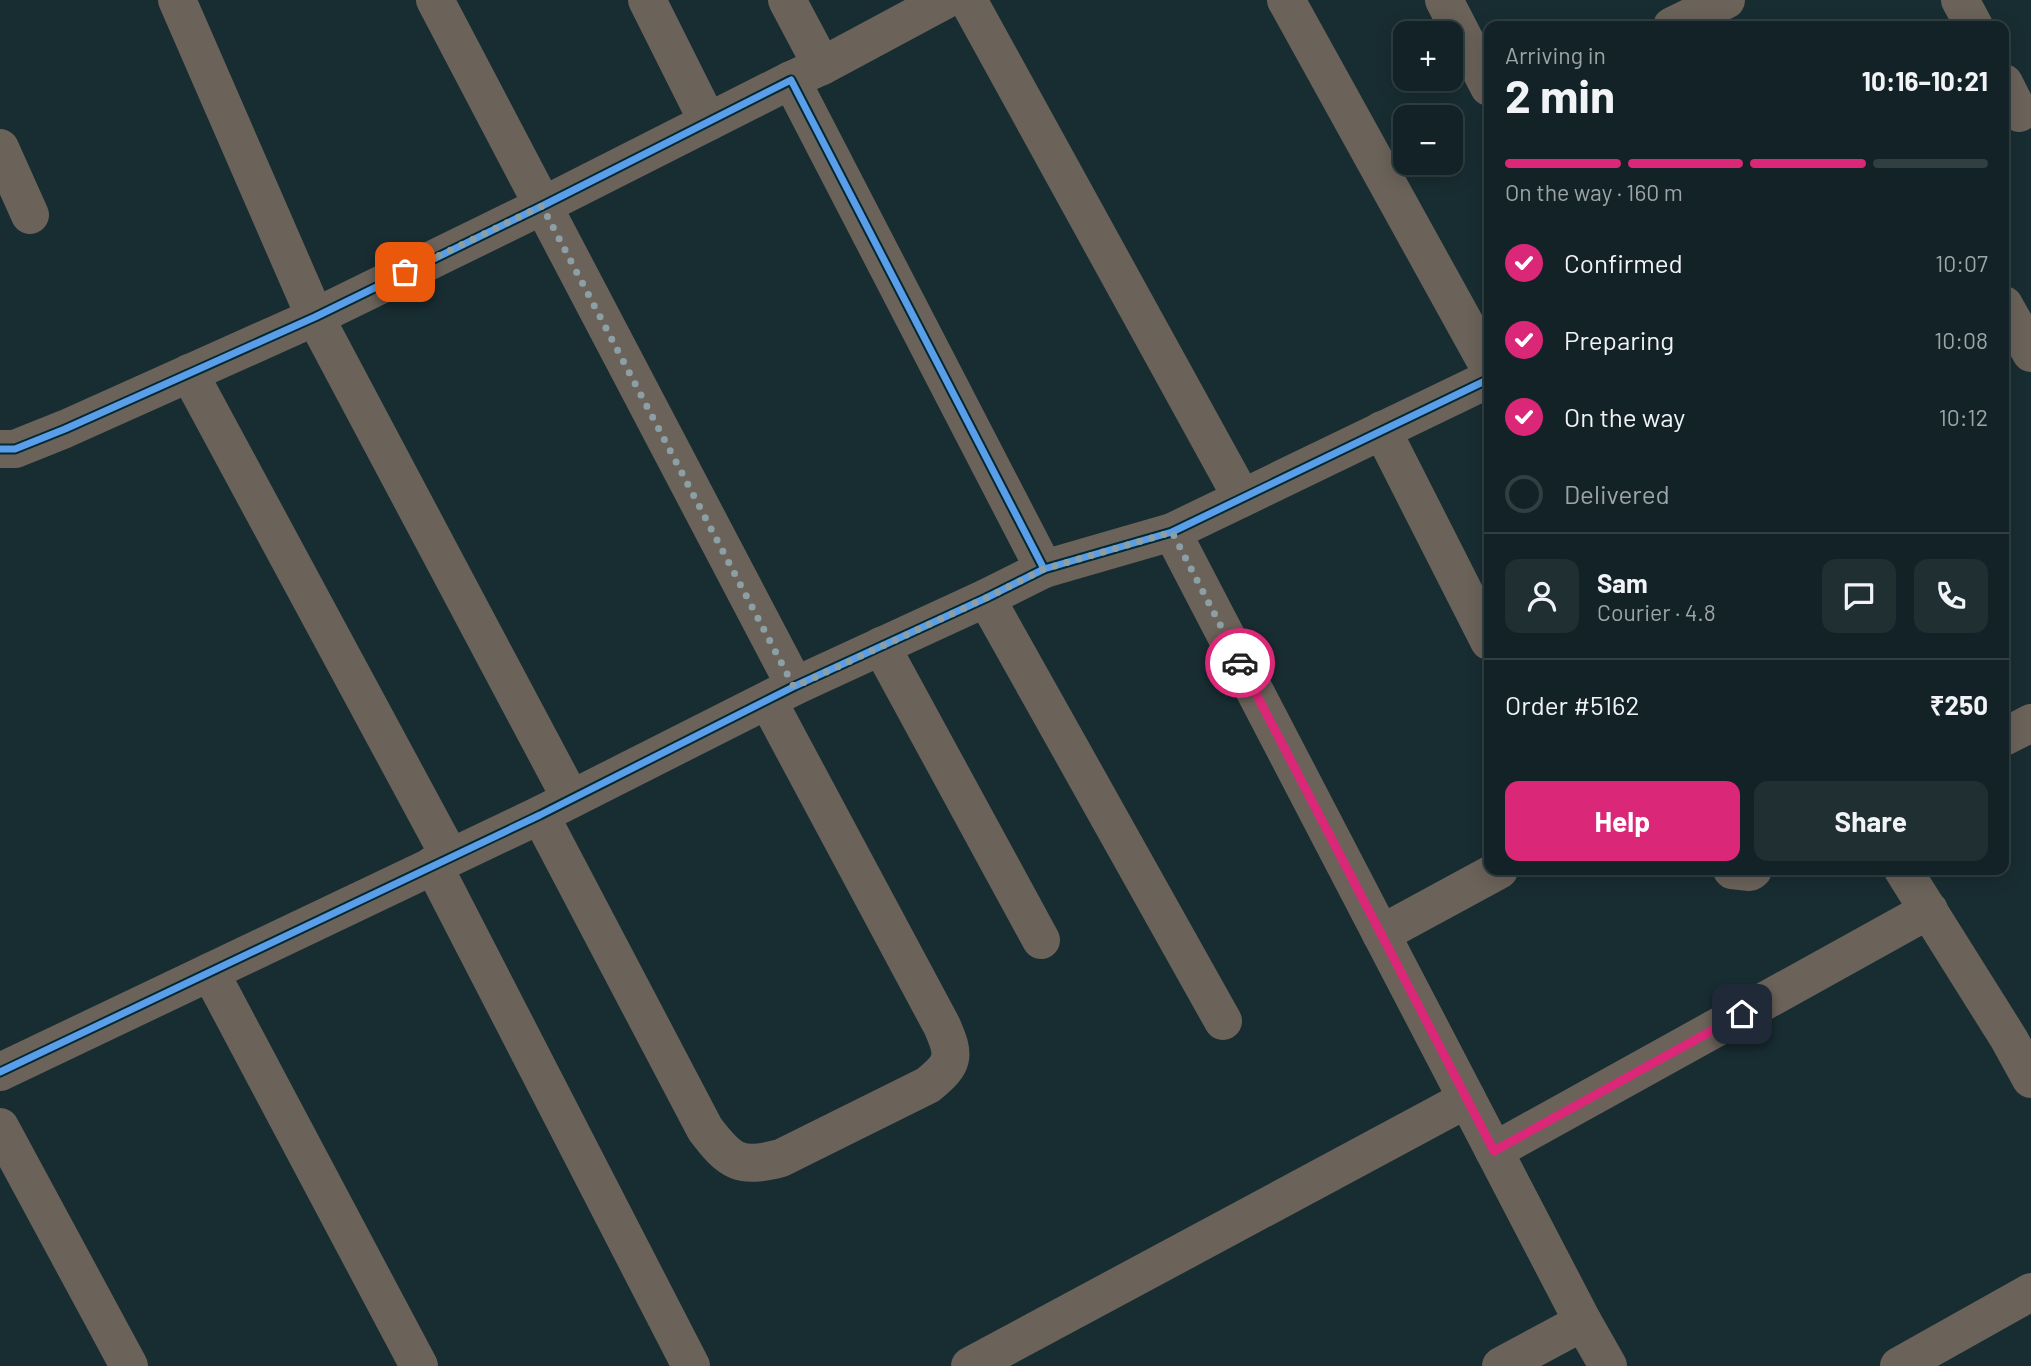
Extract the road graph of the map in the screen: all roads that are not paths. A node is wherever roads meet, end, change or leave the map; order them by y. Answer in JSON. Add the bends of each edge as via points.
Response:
{"nodes":[{"id":1,"x":177,"y":0,"type":"edge"},
{"id":2,"x":435,"y":0,"type":"edge"},
{"id":3,"x":647,"y":0,"type":"edge"},
{"id":4,"x":787,"y":0,"type":"edge"},
{"id":5,"x":945,"y":0,"type":"edge"},
{"id":6,"x":968,"y":0,"type":"edge"},
{"id":7,"x":1286,"y":0,"type":"edge"},
{"id":8,"x":1444,"y":0,"type":"edge"},
{"id":9,"x":1726,"y":0,"type":"edge"},
{"id":10,"x":1961,"y":0,"type":"edge"},
{"id":11,"x":1682,"y":21,"type":"edge"},
{"id":12,"x":1972,"y":21,"type":"edge"},
{"id":13,"x":807,"y":73,"type":"junction"},
{"id":14,"x":1484,"y":78,"type":"edge"},
{"id":15,"x":708,"y":122,"type":"junction"},
{"id":16,"x":0,"y":148,"type":"edge"},
{"id":17,"x":542,"y":206,"type":"junction"},
{"id":18,"x":30,"y":215,"type":"dead end"},
{"id":19,"x":2009,"y":314,"type":"edge"},
{"id":20,"x":315,"y":317,"type":"junction"},
{"id":21,"x":2031,"y":353,"type":"edge"},
{"id":22,"x":1484,"y":358,"type":"edge"},
{"id":23,"x":189,"y":373,"type":"junction"},
{"id":24,"x":1484,"y":381,"type":"edge"},
{"id":25,"x":1382,"y":430,"type":"junction"},
{"id":26,"x":0,"y":449,"type":"edge"},
{"id":27,"x":1242,"y":498,"type":"junction"},
{"id":28,"x":1172,"y":532,"type":"junction"},
{"id":29,"x":1044,"y":569,"type":"junction"},
{"id":30,"x":986,"y":598,"type":"junction"},
{"id":31,"x":1484,"y":631,"type":"edge"},
{"id":32,"x":881,"y":646,"type":"junction"},
{"id":33,"x":781,"y":694,"type":"junction"},
{"id":34,"x":2031,"y":723,"type":"edge"},
{"id":35,"x":2009,"y":734,"type":"edge"},
{"id":36,"x":555,"y":807,"type":"junction"},
{"id":37,"x":442,"y":861,"type":"junction"},
{"id":38,"x":1490,"y":875,"type":"edge"},
{"id":39,"x":1906,"y":875,"type":"edge"},
{"id":40,"x":1929,"y":910,"type":"junction"},
{"id":41,"x":1381,"y":934,"type":"junction"},
{"id":42,"x":1041,"y":940,"type":"dead end"},
{"id":43,"x":210,"y":972,"type":"junction"},
{"id":44,"x":1223,"y":1021,"type":"dead end"},
{"id":45,"x":0,"y":1072,"type":"edge"},
{"id":46,"x":2031,"y":1079,"type":"edge"},
{"id":47,"x":1467,"y":1099,"type":"junction"},
{"id":48,"x":0,"y":1128,"type":"edge"},
{"id":49,"x":1494,"y":1151,"type":"junction"},
{"id":50,"x":2031,"y":1292,"type":"edge"},
{"id":51,"x":1583,"y":1322,"type":"junction"},
{"id":52,"x":129,"y":1366,"type":"edge"},
{"id":53,"x":419,"y":1366,"type":"edge"},
{"id":54,"x":691,"y":1366,"type":"edge"},
{"id":55,"x":970,"y":1366,"type":"edge"},
{"id":56,"x":1501,"y":1366,"type":"edge"},
{"id":57,"x":1608,"y":1366,"type":"edge"},
{"id":58,"x":1899,"y":1366,"type":"edge"}],
"edges":[{"from":1,"to":20,"type":"street"},
{"from":2,"to":17,"type":"street"},
{"from":3,"to":15,"type":"street"},
{"from":4,"to":13,"type":"street"},
{"from":5,"to":13,"type":"street"},
{"from":6,"to":27,"type":"street"},
{"from":7,"to":22,"type":"street"},
{"from":8,"to":14,"type":"street"},
{"from":9,"to":11,"type":"street"},
{"from":10,"to":12,"type":"street"},
{"from":13,"to":15,"type":"street"},
{"from":13,"to":29,"type":"street"},
{"from":15,"to":17,"type":"street"},
{"from":16,"to":18,"type":"street"},
{"from":17,"to":20,"type":"street"},
{"from":17,"to":33,"type":"street"},
{"from":19,"to":21,"type":"street"},
{"from":20,"to":23,"type":"street"},
{"from":20,"to":36,"type":"street"},
{"from":23,"to":26,"type":"street","via":[[15,449]]},
{"from":23,"to":37,"type":"street"},
{"from":24,"to":25,"type":"street"},
{"from":25,"to":27,"type":"street"},
{"from":25,"to":31,"type":"street"},
{"from":27,"to":28,"type":"street"},
{"from":28,"to":29,"type":"street"},
{"from":28,"to":41,"type":"street"},
{"from":29,"to":30,"type":"street"},
{"from":30,"to":32,"type":"street"},
{"from":30,"to":44,"type":"street"},
{"from":32,"to":33,"type":"street"},
{"from":32,"to":42,"type":"street"},
{"from":33,"to":36,"type":"street"},
{"from":33,"to":36,"type":"street","via":[[952,1048],[951,1060],[928,1085],[781,1158],[745,1164],[723,1153],[705,1129]]},
{"from":34,"to":35,"type":"street"},
{"from":36,"to":37,"type":"street"},
{"from":37,"to":43,"type":"street"},
{"from":37,"to":54,"type":"street"},
{"from":38,"to":41,"type":"street"},
{"from":39,"to":40,"type":"street"},
{"from":40,"to":46,"type":"street"},
{"from":40,"to":49,"type":"street"},
{"from":41,"to":47,"type":"street"},
{"from":43,"to":45,"type":"street"},
{"from":43,"to":53,"type":"street"},
{"from":47,"to":49,"type":"street"},
{"from":47,"to":55,"type":"street"},
{"from":48,"to":52,"type":"street"},
{"from":49,"to":51,"type":"street"},
{"from":50,"to":58,"type":"street"},
{"from":51,"to":56,"type":"street"},
{"from":51,"to":57,"type":"street"}]}
